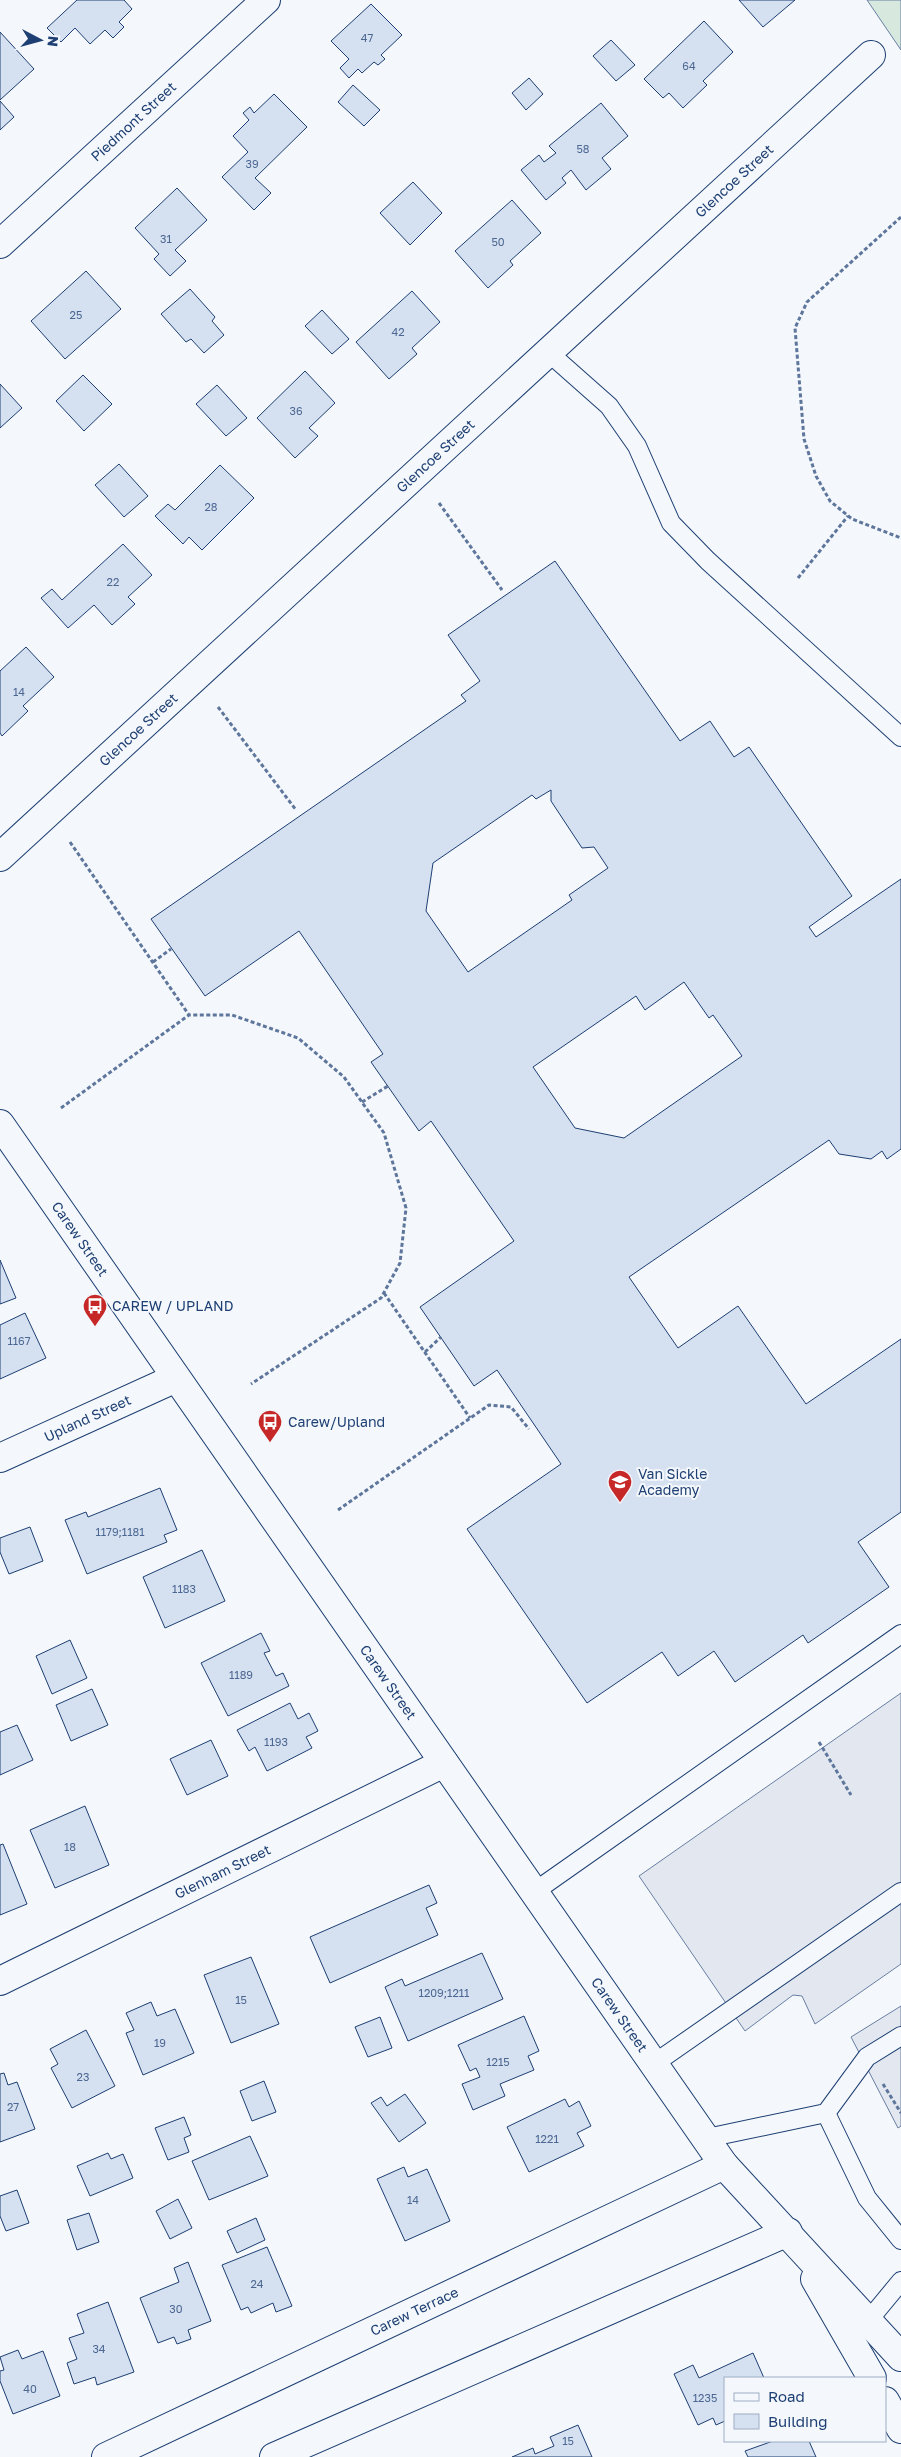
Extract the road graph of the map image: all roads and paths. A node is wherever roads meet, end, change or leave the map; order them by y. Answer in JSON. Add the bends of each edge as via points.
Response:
{"nodes":[{"id":1,"x":266,"y":0,"type":"edge"},
{"id":2,"x":871,"y":55,"type":"dead end"},
{"id":3,"x":901,"y":217,"type":"edge"},
{"id":4,"x":0,"y":244,"type":"edge"},
{"id":5,"x":548,"y":352,"type":"junction"},
{"id":6,"x":439,"y":503,"type":"dead end"},
{"id":7,"x":848,"y":516,"type":"junction"},
{"id":8,"x":901,"y":538,"type":"edge"},
{"id":9,"x":798,"y":578,"type":"dead end"},
{"id":10,"x":502,"y":590,"type":"dead end"},
{"id":11,"x":218,"y":707,"type":"dead end"},
{"id":12,"x":901,"y":736,"type":"edge"},
{"id":13,"x":296,"y":810,"type":"dead end"},
{"id":14,"x":70,"y":842,"type":"dead end"},
{"id":15,"x":0,"y":857,"type":"edge"},
{"id":16,"x":171,"y":949,"type":"dead end"},
{"id":17,"x":153,"y":962,"type":"junction"},
{"id":18,"x":189,"y":1015,"type":"junction"},
{"id":19,"x":388,"y":1086,"type":"dead end"},
{"id":20,"x":362,"y":1102,"type":"junction"},
{"id":21,"x":61,"y":1108,"type":"dead end"},
{"id":22,"x":0,"y":1124,"type":"edge"},
{"id":23,"x":384,"y":1293,"type":"junction"},
{"id":24,"x":441,"y":1337,"type":"dead end"},
{"id":25,"x":424,"y":1352,"type":"junction"},
{"id":26,"x":176,"y":1378,"type":"junction"},
{"id":27,"x":251,"y":1384,"type":"dead end"},
{"id":28,"x":470,"y":1418,"type":"junction"},
{"id":29,"x":529,"y":1429,"type":"dead end"},
{"id":30,"x":0,"y":1458,"type":"edge"},
{"id":31,"x":338,"y":1510,"type":"dead end"},
{"id":32,"x":901,"y":1634,"type":"edge"},
{"id":33,"x":819,"y":1742,"type":"dead end"},
{"id":34,"x":444,"y":1763,"type":"junction"},
{"id":35,"x":851,"y":1795,"type":"dead end"},
{"id":36,"x":534,"y":1892,"type":"junction"},
{"id":37,"x":901,"y":1892,"type":"edge"},
{"id":38,"x":0,"y":1981,"type":"edge"},
{"id":39,"x":901,"y":2036,"type":"edge"},
{"id":40,"x":655,"y":2063,"type":"junction"},
{"id":41,"x":826,"y":2113,"type":"junction"},
{"id":42,"x":706,"y":2138,"type":"junction"},
{"id":43,"x":724,"y":2165,"type":"junction"},
{"id":44,"x":788,"y":2232,"type":"junction"},
{"id":45,"x":901,"y":2240,"type":"edge"},
{"id":46,"x":901,"y":2281,"type":"edge"},
{"id":47,"x":868,"y":2321,"type":"junction"},
{"id":48,"x":901,"y":2357,"type":"edge"},
{"id":49,"x":871,"y":2377,"type":"edge"},
{"id":50,"x":886,"y":2403,"type":"edge"},
{"id":51,"x":901,"y":2429,"type":"edge"},
{"id":52,"x":106,"y":2457,"type":"edge"},
{"id":53,"x":274,"y":2457,"type":"edge"}],
"edges":[{"from":1,"to":4,"type":"street","name":"Piedmont Street"},
{"from":2,"to":5,"type":"street","name":"Glencoe Street"},
{"from":3,"to":7,"type":"path","via":[[807,302],[795,328],[804,440],[816,476],[830,501]]},
{"from":5,"to":12,"type":"lane","via":[[609,406],[637,446],[671,523],[708,561]]},
{"from":5,"to":15,"type":"street","name":"Glencoe Street"},
{"from":6,"to":10,"type":"path"},
{"from":7,"to":8,"type":"path"},
{"from":7,"to":9,"type":"path"},
{"from":11,"to":13,"type":"path"},
{"from":14,"to":17,"type":"path"},
{"from":16,"to":17,"type":"path"},
{"from":17,"to":18,"type":"path"},
{"from":18,"to":20,"type":"path","via":[[232,1015],[298,1038],[344,1077]]},
{"from":18,"to":21,"type":"path"},
{"from":19,"to":20,"type":"path"},
{"from":20,"to":23,"type":"path","via":[[384,1133],[406,1208],[400,1263]]},
{"from":22,"to":26,"type":"street","name":"Carew Street"},
{"from":23,"to":25,"type":"path"},
{"from":23,"to":27,"type":"path"},
{"from":24,"to":25,"type":"path"},
{"from":25,"to":28,"type":"path"},
{"from":26,"to":30,"type":"street","name":"Upland Street"},
{"from":26,"to":34,"type":"street","name":"Carew Street"},
{"from":28,"to":29,"type":"path","via":[[489,1405],[512,1407]]},
{"from":28,"to":31,"type":"path"},
{"from":32,"to":36,"type":"lane"},
{"from":33,"to":35,"type":"path"},
{"from":34,"to":36,"type":"street","name":"Carew Street"},
{"from":34,"to":38,"type":"street","name":"Glenham Street"},
{"from":36,"to":40,"type":"street","name":"Carew Street"},
{"from":37,"to":40,"type":"lane"},
{"from":39,"to":41,"type":"lane","via":[[867,2057]]},
{"from":40,"to":42,"type":"street","name":"Carew Street"},
{"from":41,"to":42,"type":"lane"},
{"from":41,"to":45,"type":"lane","via":[[867,2198]]},
{"from":42,"to":43,"type":"street","name":"Carew Street"},
{"from":43,"to":44,"type":"street","name":"Carew Street"},
{"from":43,"to":52,"type":"street","name":"Carew Terrace"},
{"from":44,"to":47,"type":"street","name":"Carew Street"},
{"from":44,"to":49,"type":"street","name":"Carew Street"},
{"from":44,"to":53,"type":"street"},
{"from":46,"to":47,"type":"lane"},
{"from":47,"to":48,"type":"street","name":"Carew Street"},
{"from":50,"to":51,"type":"street"}]}
